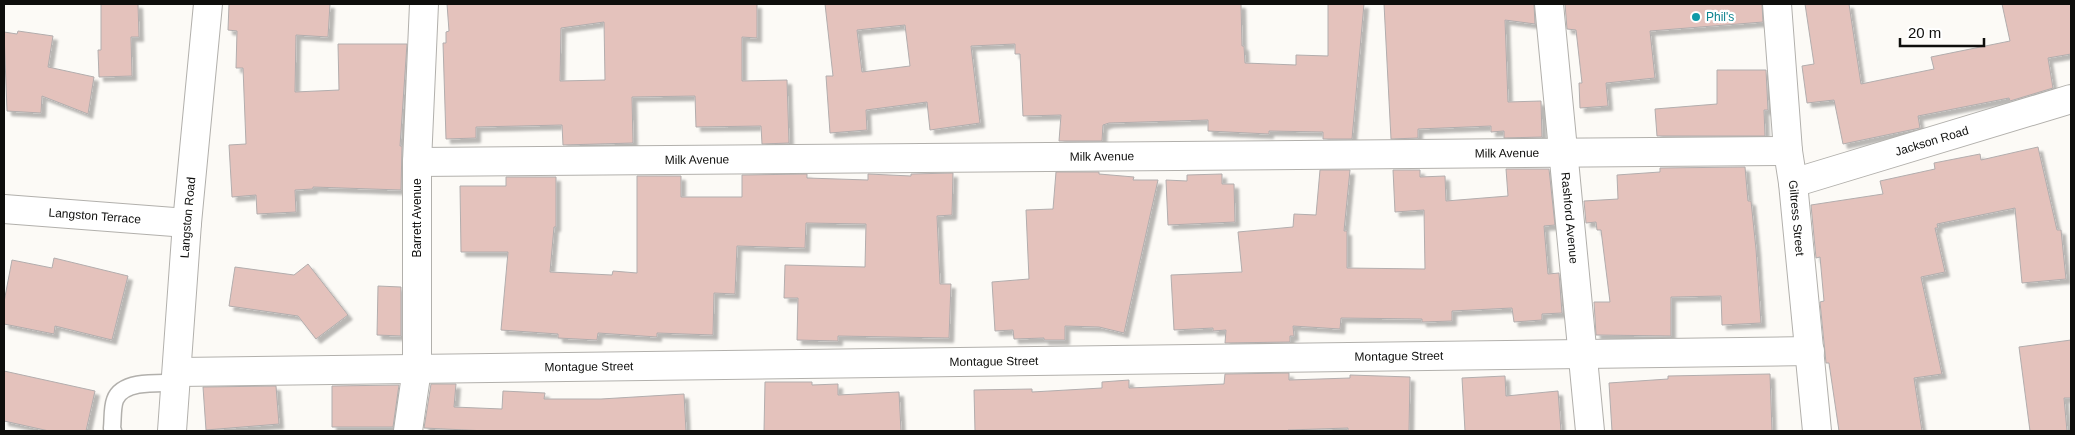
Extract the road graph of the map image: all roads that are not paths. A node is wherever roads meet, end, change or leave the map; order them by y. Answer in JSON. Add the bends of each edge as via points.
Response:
{"nodes":[{"id":1,"x":208,"y":4,"type":"edge"},
{"id":2,"x":424,"y":4,"type":"edge"},
{"id":3,"x":1549,"y":4,"type":"edge"},
{"id":4,"x":1777,"y":4,"type":"edge"},
{"id":5,"x":2070,"y":107,"type":"edge"},
{"id":6,"x":1788,"y":151,"type":"junction"},
{"id":7,"x":1564,"y":153,"type":"junction"},
{"id":8,"x":417,"y":162,"type":"junction"},
{"id":9,"x":1792,"y":183,"type":"junction"},
{"id":10,"x":4,"y":209,"type":"edge"},
{"id":11,"x":186,"y":223,"type":"junction"},
{"id":12,"x":1810,"y":352,"type":"junction"},
{"id":13,"x":1583,"y":354,"type":"junction"},
{"id":14,"x":416,"y":369,"type":"junction"},
{"id":15,"x":177,"y":378,"type":"junction"},
{"id":16,"x":113,"y":431,"type":"edge"},
{"id":17,"x":172,"y":431,"type":"edge"},
{"id":18,"x":408,"y":431,"type":"edge"},
{"id":19,"x":1590,"y":431,"type":"edge"},
{"id":20,"x":1817,"y":431,"type":"edge"}],
"edges":[{"from":1,"to":11,"type":"street","name":"Langston Road"},
{"from":2,"to":8,"type":"street","name":"Barrett Avenue"},
{"from":3,"to":7,"type":"street","name":"Rashford Avenue"},
{"from":4,"to":6,"type":"street","name":"Giltress Street"},
{"from":5,"to":9,"type":"street","name":"Jackson Road"},
{"from":6,"to":7,"type":"street","name":"Milk Avenue"},
{"from":6,"to":9,"type":"street","name":"Giltress Street"},
{"from":7,"to":8,"type":"street","name":"Milk Avenue"},
{"from":7,"to":13,"type":"street","name":"Rashford Avenue"},
{"from":8,"to":14,"type":"street","name":"Barrett Avenue"},
{"from":9,"to":12,"type":"street","name":"Giltress Street"},
{"from":10,"to":11,"type":"street","name":"Langston Terrace"},
{"from":11,"to":15,"type":"street","name":"Langston Road"},
{"from":12,"to":13,"type":"street","name":"Montague Street"},
{"from":12,"to":20,"type":"street","name":"Giltress Street"},
{"from":13,"to":14,"type":"street","name":"Montague Street"},
{"from":13,"to":19,"type":"street","name":"Rashford Avenue"},
{"from":14,"to":15,"type":"street","name":"Montague Street"},
{"from":14,"to":18,"type":"street","name":"Barrett Avenue"},
{"from":15,"to":16,"type":"lane","via":[[124,390],[115,399]]},
{"from":15,"to":17,"type":"street","name":"Langston Road"}]}
